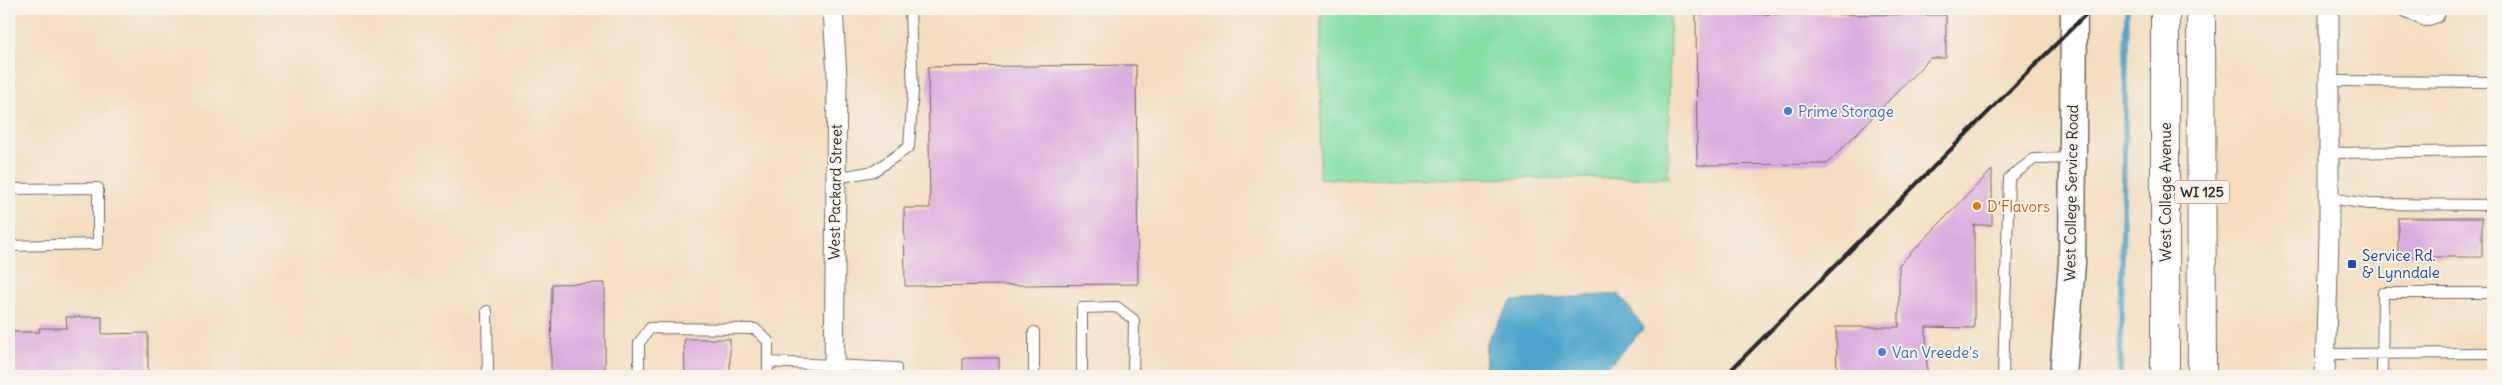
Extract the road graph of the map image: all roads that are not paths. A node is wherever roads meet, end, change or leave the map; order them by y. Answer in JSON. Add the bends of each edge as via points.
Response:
{"nodes":[{"id":1,"x":833,"y":9,"type":"edge"},
{"id":2,"x":910,"y":9,"type":"edge"},
{"id":3,"x":2074,"y":9,"type":"edge"},
{"id":4,"x":2165,"y":9,"type":"edge"},
{"id":5,"x":2201,"y":9,"type":"edge"},
{"id":6,"x":2329,"y":9,"type":"edge"},
{"id":7,"x":2400,"y":9,"type":"edge"},
{"id":8,"x":2442,"y":9,"type":"edge"},
{"id":9,"x":2329,"y":81,"type":"junction"},
{"id":10,"x":2493,"y":82,"type":"edge"},
{"id":11,"x":2493,"y":151,"type":"edge"},
{"id":12,"x":2329,"y":153,"type":"junction"},
{"id":13,"x":2074,"y":158,"type":"junction"},
{"id":14,"x":836,"y":178,"type":"junction"},
{"id":15,"x":9,"y":189,"type":"edge"},
{"id":16,"x":2329,"y":198,"type":"junction"},
{"id":17,"x":2493,"y":205,"type":"edge"},
{"id":18,"x":9,"y":246,"type":"edge"},
{"id":19,"x":2493,"y":293,"type":"edge"},
{"id":20,"x":487,"y":311,"type":"dead end"},
{"id":21,"x":1034,"y":332,"type":"dead end"},
{"id":22,"x":2382,"y":353,"type":"junction"},
{"id":23,"x":2493,"y":353,"type":"edge"},
{"id":24,"x":2325,"y":354,"type":"junction"},
{"id":25,"x":768,"y":362,"type":"junction"},
{"id":26,"x":834,"y":370,"type":"edge"},
{"id":27,"x":488,"y":376,"type":"edge"},
{"id":28,"x":640,"y":376,"type":"edge"},
{"id":29,"x":768,"y":376,"type":"edge"},
{"id":30,"x":896,"y":376,"type":"edge"},
{"id":31,"x":1034,"y":376,"type":"edge"},
{"id":32,"x":1082,"y":376,"type":"edge"},
{"id":33,"x":1133,"y":376,"type":"edge"},
{"id":34,"x":2002,"y":376,"type":"edge"},
{"id":35,"x":2063,"y":376,"type":"edge"},
{"id":36,"x":2165,"y":376,"type":"edge"},
{"id":37,"x":2202,"y":376,"type":"edge"},
{"id":38,"x":2324,"y":376,"type":"edge"},
{"id":39,"x":2382,"y":376,"type":"edge"}],
"edges":[{"from":1,"to":14,"type":"street","name":"West Packard Street"},
{"from":2,"to":14,"type":"lane","via":[[913,91],[909,147],[874,171]]},
{"from":3,"to":13,"type":"street","name":"West College Service Road"},
{"from":4,"to":36,"type":"main road","name":"West College Avenue","number":"WI 125"},
{"from":5,"to":37,"type":"main road","number":"WI 125"},
{"from":6,"to":9,"type":"street"},
{"from":7,"to":8,"type":"lane","via":[[2424,20],[2438,17]]},
{"from":9,"to":10,"type":"lane"},
{"from":9,"to":12,"type":"street"},
{"from":11,"to":12,"type":"lane"},
{"from":12,"to":16,"type":"street"},
{"from":13,"to":34,"type":"lane","via":[[2034,159],[2009,178]]},
{"from":13,"to":35,"type":"street","name":"West College Service Road","via":[[2072,263]]},
{"from":14,"to":26,"type":"street","name":"West Packard Street"},
{"from":15,"to":18,"type":"lane","via":[[98,188],[98,244]]},
{"from":16,"to":17,"type":"lane","via":[[2369,204]]},
{"from":16,"to":24,"type":"street"},
{"from":19,"to":22,"type":"lane","via":[[2383,293]]},
{"from":20,"to":27,"type":"lane"},
{"from":21,"to":31,"type":"lane"},
{"from":22,"to":23,"type":"lane"},
{"from":22,"to":24,"type":"lane"},
{"from":22,"to":39,"type":"lane"},
{"from":24,"to":38,"type":"street"},
{"from":25,"to":26,"type":"lane"},
{"from":25,"to":28,"type":"lane","via":[[768,341],[755,329],[650,328],[640,343]]},
{"from":25,"to":29,"type":"lane"},
{"from":26,"to":30,"type":"lane","via":[[896,368]]},
{"from":32,"to":33,"type":"lane","via":[[1082,308],[1116,307],[1134,320]]}]}
